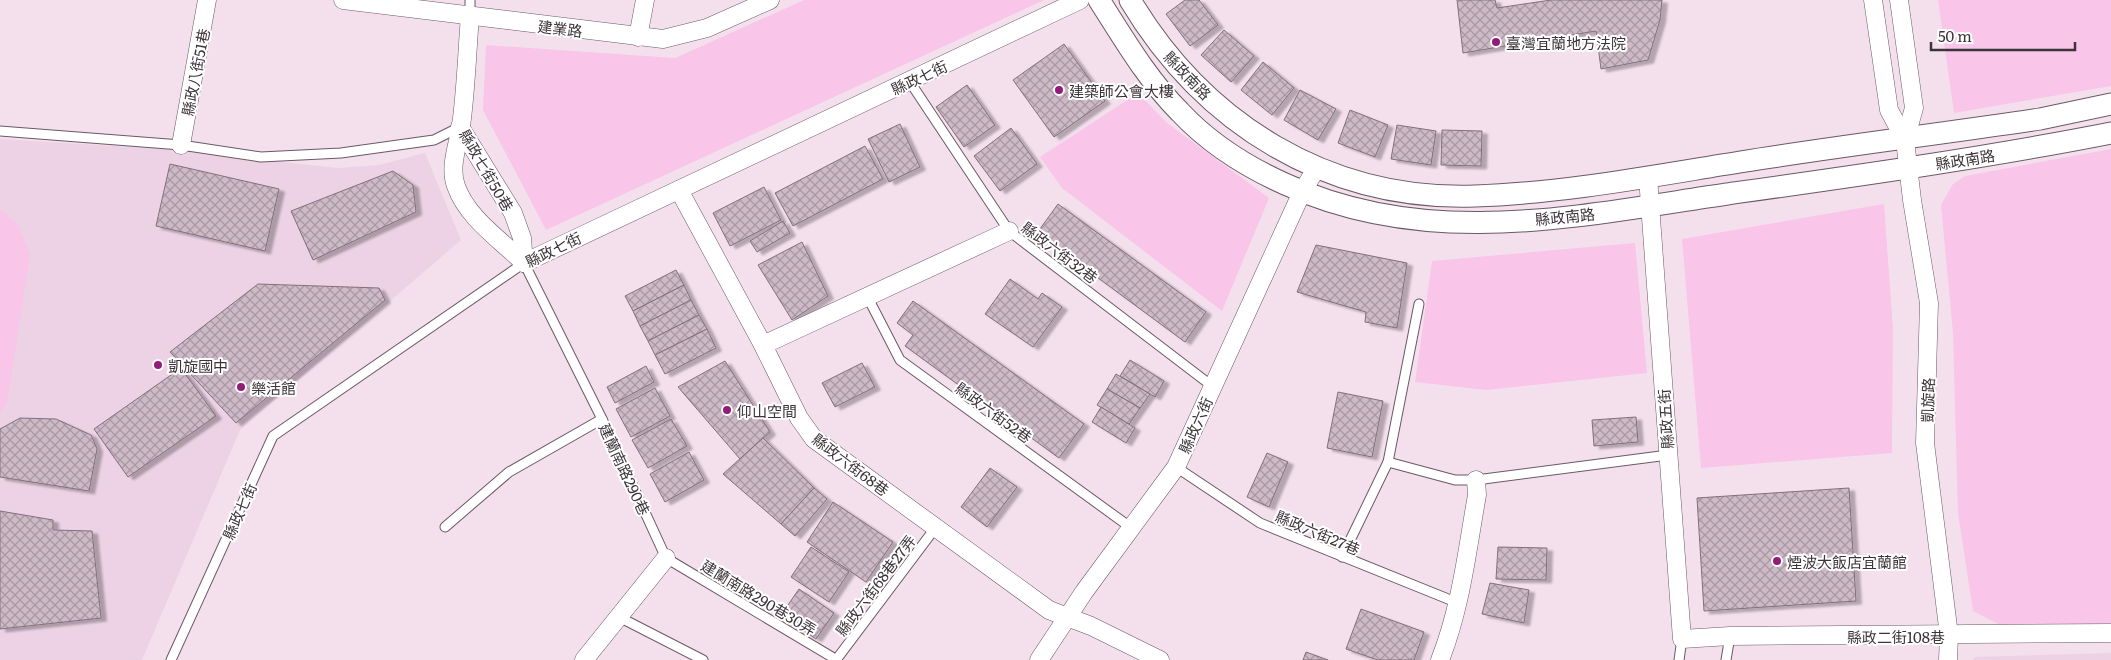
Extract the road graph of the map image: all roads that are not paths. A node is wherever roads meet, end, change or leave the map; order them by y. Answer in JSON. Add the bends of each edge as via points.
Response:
{"nodes":[{"id":1,"x":207,"y":0,"type":"edge"},
{"id":2,"x":347,"y":0,"type":"edge"},
{"id":3,"x":645,"y":0,"type":"edge"},
{"id":4,"x":770,"y":0,"type":"edge"},
{"id":5,"x":1080,"y":0,"type":"edge"},
{"id":6,"x":1099,"y":0,"type":"edge"},
{"id":7,"x":1130,"y":0,"type":"edge"},
{"id":8,"x":1873,"y":0,"type":"edge"},
{"id":9,"x":1899,"y":0,"type":"edge"},
{"id":10,"x":470,"y":8,"type":"edge"},
{"id":11,"x":638,"y":37,"type":"junction"},
{"id":12,"x":910,"y":82,"type":"junction"},
{"id":13,"x":2111,"y":104,"type":"edge"},
{"id":14,"x":460,"y":127,"type":"junction"},
{"id":15,"x":0,"y":131,"type":"edge"},
{"id":16,"x":2111,"y":133,"type":"edge"},
{"id":17,"x":1905,"y":140,"type":"junction"},
{"id":18,"x":181,"y":145,"type":"junction"},
{"id":19,"x":1909,"y":168,"type":"junction"},
{"id":20,"x":1316,"y":169,"type":"junction"},
{"id":21,"x":1648,"y":177,"type":"junction"},
{"id":22,"x":679,"y":190,"type":"junction"},
{"id":23,"x":1302,"y":192,"type":"junction"},
{"id":24,"x":1650,"y":205,"type":"junction"},
{"id":25,"x":1009,"y":231,"type":"junction"},
{"id":26,"x":524,"y":263,"type":"junction"},
{"id":27,"x":867,"y":296,"type":"junction"},
{"id":28,"x":1419,"y":304,"type":"dead end"},
{"id":29,"x":763,"y":345,"type":"junction"},
{"id":30,"x":1212,"y":386,"type":"junction"},
{"id":31,"x":602,"y":419,"type":"junction"},
{"id":32,"x":1668,"y":455,"type":"junction"},
{"id":33,"x":1388,"y":462,"type":"junction"},
{"id":34,"x":1176,"y":467,"type":"junction"},
{"id":35,"x":1476,"y":480,"type":"junction"},
{"id":36,"x":444,"y":527,"type":"dead end"},
{"id":37,"x":936,"y":527,"type":"junction"},
{"id":38,"x":1130,"y":528,"type":"junction"},
{"id":39,"x":1342,"y":557,"type":"junction"},
{"id":40,"x":666,"y":558,"type":"junction"},
{"id":41,"x":1459,"y":603,"type":"junction"},
{"id":42,"x":1069,"y":617,"type":"junction"},
{"id":43,"x":619,"y":618,"type":"junction"},
{"id":44,"x":2111,"y":633,"type":"edge"},
{"id":45,"x":1949,"y":635,"type":"junction"},
{"id":46,"x":1730,"y":636,"type":"junction"},
{"id":47,"x":1682,"y":639,"type":"junction"},
{"id":48,"x":172,"y":660,"type":"edge"},
{"id":49,"x":584,"y":660,"type":"edge"},
{"id":50,"x":703,"y":660,"type":"edge"},
{"id":51,"x":836,"y":660,"type":"edge"},
{"id":52,"x":1040,"y":660,"type":"edge"},
{"id":53,"x":1160,"y":660,"type":"edge"},
{"id":54,"x":1440,"y":660,"type":"edge"},
{"id":55,"x":1679,"y":660,"type":"edge"},
{"id":56,"x":1726,"y":660,"type":"edge"},
{"id":57,"x":1948,"y":660,"type":"edge"}],
"edges":[{"from":1,"to":18,"type":"street","name":"縣政八街51巷"},
{"from":2,"to":10,"type":"street","name":"建業路"},
{"from":3,"to":11,"type":"street"},
{"from":4,"to":11,"type":"street","name":"建業路","via":[[683,36],[663,39]]},
{"from":5,"to":12,"type":"street","name":"縣政七街"},
{"from":6,"to":23,"type":"street","name":"縣政南路","via":[[1144,71],[1181,114],[1227,152]]},
{"from":7,"to":20,"type":"street","name":"縣政南路","via":[[1160,46],[1226,113],[1272,146]]},
{"from":8,"to":17,"type":"street","name":"凱旋路","via":[[1889,110]]},
{"from":9,"to":17,"type":"street","name":"凱旋路","via":[[1914,108]]},
{"from":10,"to":11,"type":"street","name":"建業路"},
{"from":10,"to":14,"type":"street","name":"縣政七街50巷"},
{"from":12,"to":22,"type":"street","name":"縣政七街"},
{"from":12,"to":25,"type":"lane","name":"縣政六街32巷"},
{"from":13,"to":17,"type":"street","name":"縣政南路","via":[[2040,119]]},
{"from":14,"to":18,"type":"lane","via":[[434,140],[341,153],[261,157]]},
{"from":14,"to":26,"type":"street","name":"縣政七街50巷","via":[[513,213],[522,238]]},
{"from":14,"to":26,"type":"street","via":[[454,150],[456,186],[486,229]]},
{"from":15,"to":18,"type":"lane"},
{"from":16,"to":19,"type":"street","name":"縣政南路"},
{"from":17,"to":19,"type":"street","name":"凱旋路"},
{"from":17,"to":21,"type":"street","name":"縣政南路","via":[[1783,155]]},
{"from":19,"to":24,"type":"street","name":"縣政南路"},
{"from":19,"to":45,"type":"street","name":"凱旋路","via":[[1929,303],[1925,443]]},
{"from":20,"to":21,"type":"street","name":"縣政南路","via":[[1359,182],[1416,193],[1473,196],[1577,188]]},
{"from":20,"to":23,"type":"street","name":"縣政六街"},
{"from":21,"to":24,"type":"street","name":"縣政五街"},
{"from":22,"to":26,"type":"street","name":"縣政七街"},
{"from":22,"to":29,"type":"street","name":"縣政六街68巷"},
{"from":23,"to":24,"type":"street","name":"縣政南路","via":[[1351,210],[1406,220],[1477,225]]},
{"from":23,"to":30,"type":"street","name":"縣政六街"},
{"from":24,"to":32,"type":"street","name":"縣政五街"},
{"from":25,"to":27,"type":"street"},
{"from":25,"to":30,"type":"lane","name":"縣政六街32巷"},
{"from":26,"to":31,"type":"lane","name":"建蘭南路290巷"},
{"from":26,"to":48,"type":"lane","name":"縣政七街","via":[[273,436]]},
{"from":27,"to":29,"type":"street"},
{"from":27,"to":38,"type":"lane","name":"縣政六街52巷","via":[[900,360]]},
{"from":28,"to":33,"type":"lane"},
{"from":29,"to":37,"type":"street","name":"縣政六街68巷","via":[[799,418],[814,439]]},
{"from":30,"to":34,"type":"street","name":"縣政六街"},
{"from":31,"to":36,"type":"lane","via":[[509,472]]},
{"from":31,"to":40,"type":"lane","name":"建蘭南路290巷"},
{"from":32,"to":35,"type":"lane"},
{"from":32,"to":47,"type":"street","name":"縣政五街"},
{"from":33,"to":35,"type":"lane","via":[[1455,480]]},
{"from":33,"to":39,"type":"lane"},
{"from":34,"to":38,"type":"street","name":"縣政六街"},
{"from":34,"to":39,"type":"lane","name":"縣政六街27巷","via":[[1260,523]]},
{"from":35,"to":41,"type":"street","via":[[1477,495]]},
{"from":37,"to":42,"type":"street","name":"縣政六街68巷","via":[[1049,610]]},
{"from":37,"to":51,"type":"lane","name":"縣政六街68巷27弄"},
{"from":38,"to":42,"type":"street","name":"縣政六街"},
{"from":39,"to":41,"type":"lane","name":"縣政六街27巷"},
{"from":40,"to":43,"type":"street"},
{"from":40,"to":51,"type":"lane","name":"建蘭南路290巷30弄"},
{"from":41,"to":54,"type":"street"},
{"from":42,"to":52,"type":"street","name":"縣政六街"},
{"from":42,"to":53,"type":"street","name":"縣政六街68巷"},
{"from":43,"to":49,"type":"street"},
{"from":43,"to":50,"type":"lane"},
{"from":44,"to":45,"type":"street","name":"縣政二街108巷"},
{"from":45,"to":46,"type":"street","name":"縣政二街108巷"},
{"from":45,"to":57,"type":"street","name":"凱旋路"},
{"from":46,"to":47,"type":"street","name":"縣政二街108巷"},
{"from":46,"to":56,"type":"lane"},
{"from":47,"to":55,"type":"lane","name":"縣政五街"}]}
